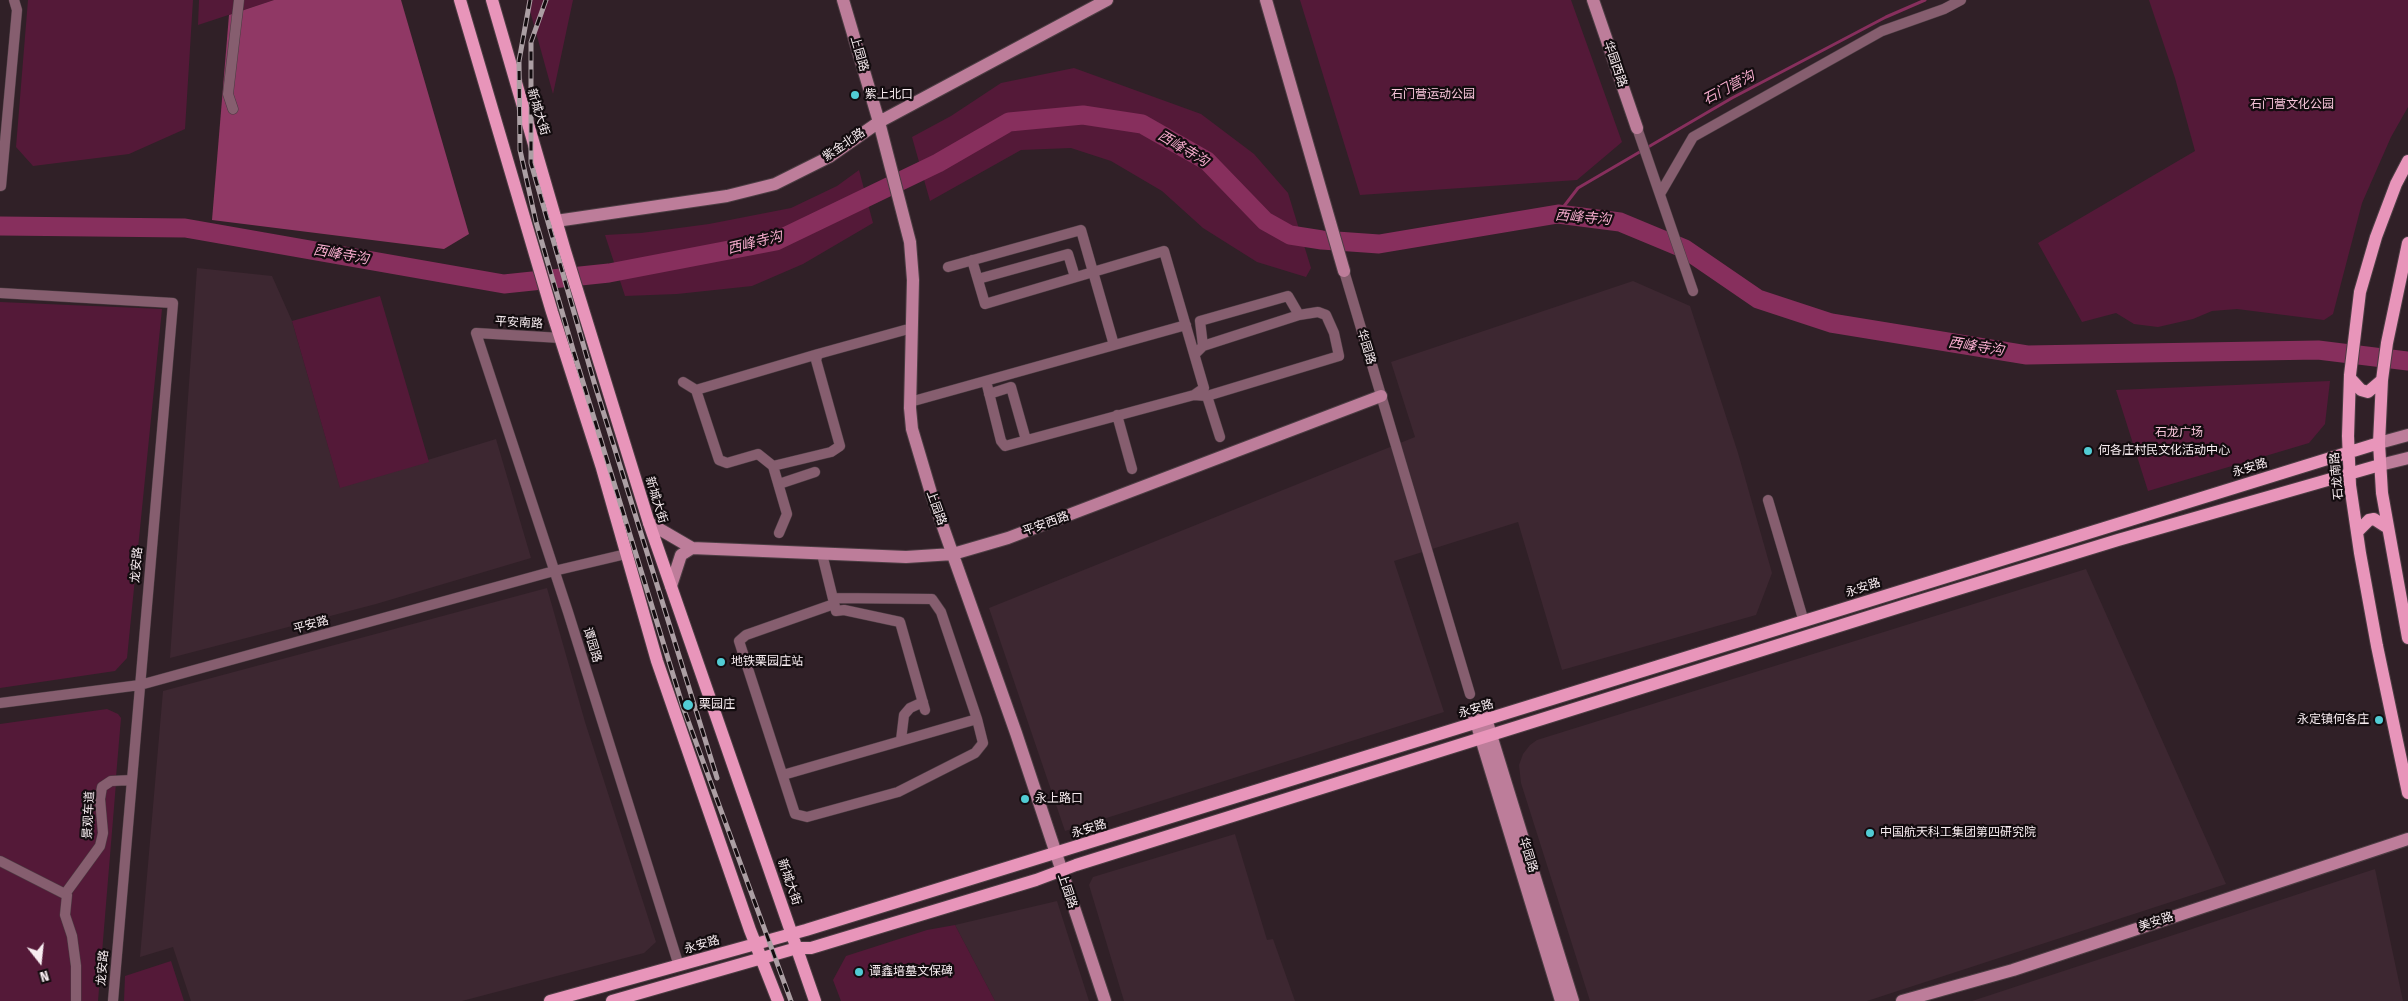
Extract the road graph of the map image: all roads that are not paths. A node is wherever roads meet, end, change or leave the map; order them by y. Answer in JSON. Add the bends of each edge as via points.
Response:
{"nodes":[{"id":1,"x":14,"y":0,"type":"edge"},
{"id":2,"x":239,"y":0,"type":"edge"},
{"id":3,"x":460,"y":0,"type":"edge"},
{"id":4,"x":492,"y":0,"type":"edge"},
{"id":5,"x":843,"y":0,"type":"edge"},
{"id":6,"x":1107,"y":0,"type":"edge"},
{"id":7,"x":1266,"y":0,"type":"edge"},
{"id":8,"x":1593,"y":0,"type":"edge"},
{"id":9,"x":1961,"y":0,"type":"edge"},
{"id":10,"x":233,"y":109,"type":"dead end"},
{"id":11,"x":879,"y":122,"type":"junction"},
{"id":12,"x":1637,"y":128,"type":"joint"},
{"id":13,"x":2408,"y":161,"type":"edge"},
{"id":14,"x":1,"y":186,"type":"dead end"},
{"id":15,"x":1660,"y":194,"type":"junction"},
{"id":16,"x":556,"y":221,"type":"junction"},
{"id":17,"x":2408,"y":243,"type":"edge"},
{"id":18,"x":972,"y":260,"type":"junction"},
{"id":19,"x":948,"y":267,"type":"dead end"},
{"id":20,"x":1344,"y":271,"type":"joint"},
{"id":21,"x":1094,"y":272,"type":"junction"},
{"id":22,"x":1075,"y":277,"type":"junction"},
{"id":23,"x":978,"y":280,"type":"junction"},
{"id":24,"x":1693,"y":290,"type":"dead end"},
{"id":25,"x":0,"y":293,"type":"edge"},
{"id":26,"x":1299,"y":315,"type":"junction"},
{"id":27,"x":1186,"y":325,"type":"junction"},
{"id":28,"x":912,"y":328,"type":"junction"},
{"id":29,"x":476,"y":333,"type":"joint"},
{"id":30,"x":561,"y":338,"type":"junction"},
{"id":31,"x":1114,"y":345,"type":"junction"},
{"id":32,"x":1203,"y":346,"type":"junction"},
{"id":33,"x":818,"y":354,"type":"junction"},
{"id":34,"x":1195,"y":354,"type":"junction"},
{"id":35,"x":2350,"y":376,"type":"junction"},
{"id":36,"x":2382,"y":380,"type":"junction"},
{"id":37,"x":986,"y":381,"type":"junction"},
{"id":38,"x":683,"y":382,"type":"dead end"},
{"id":39,"x":696,"y":390,"type":"junction"},
{"id":40,"x":989,"y":394,"type":"junction"},
{"id":41,"x":1194,"y":395,"type":"junction"},
{"id":42,"x":1206,"y":396,"type":"junction"},
{"id":43,"x":1381,"y":396,"type":"junction"},
{"id":44,"x":910,"y":402,"type":"junction"},
{"id":45,"x":1117,"y":415,"type":"junction"},
{"id":46,"x":2408,"y":435,"type":"edge"},
{"id":47,"x":1220,"y":437,"type":"dead end"},
{"id":48,"x":1026,"y":440,"type":"junction"},
{"id":49,"x":2380,"y":443,"type":"junction"},
{"id":50,"x":2348,"y":452,"type":"junction"},
{"id":51,"x":2408,"y":458,"type":"edge"},
{"id":52,"x":2380,"y":464,"type":"junction"},
{"id":53,"x":773,"y":466,"type":"junction"},
{"id":54,"x":1132,"y":469,"type":"dead end"},
{"id":55,"x":815,"y":472,"type":"dead end"},
{"id":56,"x":2349,"y":472,"type":"junction"},
{"id":57,"x":779,"y":484,"type":"junction"},
{"id":58,"x":1768,"y":500,"type":"dead end"},
{"id":59,"x":649,"y":522,"type":"junction"},
{"id":60,"x":2388,"y":528,"type":"junction"},
{"id":61,"x":2357,"y":532,"type":"junction"},
{"id":62,"x":779,"y":533,"type":"dead end"},
{"id":63,"x":692,"y":548,"type":"junction"},
{"id":64,"x":626,"y":554,"type":"junction"},
{"id":65,"x":822,"y":554,"type":"junction"},
{"id":66,"x":953,"y":554,"type":"junction"},
{"id":67,"x":554,"y":571,"type":"junction"},
{"id":68,"x":671,"y":586,"type":"junction"},
{"id":69,"x":834,"y":601,"type":"junction"},
{"id":70,"x":1804,"y":622,"type":"junction"},
{"id":71,"x":2408,"y":638,"type":"edge"},
{"id":72,"x":140,"y":685,"type":"junction"},
{"id":73,"x":1470,"y":694,"type":"dead end"},
{"id":74,"x":0,"y":703,"type":"edge"},
{"id":75,"x":1479,"y":716,"type":"junction"},
{"id":76,"x":977,"y":719,"type":"junction"},
{"id":77,"x":1485,"y":737,"type":"junction"},
{"id":78,"x":900,"y":740,"type":"junction"},
{"id":79,"x":784,"y":775,"type":"junction"},
{"id":80,"x":132,"y":780,"type":"junction"},
{"id":81,"x":2408,"y":793,"type":"edge"},
{"id":82,"x":2408,"y":839,"type":"edge"},
{"id":83,"x":1055,"y":854,"type":"junction"},
{"id":84,"x":0,"y":861,"type":"edge"},
{"id":85,"x":1061,"y":871,"type":"junction"},
{"id":86,"x":65,"y":894,"type":"junction"},
{"id":87,"x":792,"y":934,"type":"junction"},
{"id":88,"x":755,"y":945,"type":"junction"},
{"id":89,"x":797,"y":948,"type":"junction"},
{"id":90,"x":761,"y":959,"type":"junction"},
{"id":91,"x":679,"y":966,"type":"junction"},
{"id":92,"x":1933,"y":997,"type":"edge"},
{"id":93,"x":76,"y":1001,"type":"edge"},
{"id":94,"x":113,"y":1001,"type":"edge"},
{"id":95,"x":550,"y":1001,"type":"edge"},
{"id":96,"x":612,"y":1001,"type":"edge"},
{"id":97,"x":778,"y":1001,"type":"edge"},
{"id":98,"x":815,"y":1001,"type":"edge"},
{"id":99,"x":1104,"y":1001,"type":"edge"},
{"id":100,"x":1561,"y":1001,"type":"edge"},
{"id":101,"x":1573,"y":1001,"type":"edge"},
{"id":102,"x":1902,"y":1001,"type":"edge"}],
"edges":[{"from":1,"to":14,"type":"street","via":[[17,10]]},
{"from":2,"to":10,"type":"street","via":[[228,94]]},
{"from":3,"to":30,"type":"main road"},
{"from":4,"to":16,"type":"main road","name":"新城大街"},
{"from":5,"to":11,"type":"street","name":"上园路"},
{"from":6,"to":11,"type":"street","name":"紫金北路"},
{"from":7,"to":20,"type":"street","name":"华园路"},
{"from":8,"to":12,"type":"street","name":"华园西路"},
{"from":9,"to":15,"type":"street","via":[[1882,31],[1693,137]]},
{"from":11,"to":16,"type":"street","name":"紫金北路","via":[[829,157],[775,184],[727,196]]},
{"from":11,"to":28,"type":"street","name":"上园路","via":[[906,224],[912,260]]},
{"from":12,"to":15,"type":"street"},
{"from":13,"to":35,"type":"main road","name":"石龙南路","via":[[2376,237],[2360,292]]},
{"from":15,"to":24,"type":"street"},
{"from":16,"to":59,"type":"main road","name":"新城大街"},
{"from":17,"to":36,"type":"main road"},
{"from":18,"to":19,"type":"street"},
{"from":18,"to":21,"type":"street","via":[[1081,230]]},
{"from":18,"to":23,"type":"street"},
{"from":20,"to":43,"type":"street","name":"华园路"},
{"from":21,"to":22,"type":"street"},
{"from":21,"to":27,"type":"street","via":[[1164,251]]},
{"from":21,"to":31,"type":"street"},
{"from":22,"to":23,"type":"street","via":[[1068,254]]},
{"from":22,"to":23,"type":"street","via":[[986,304]]},
{"from":25,"to":72,"type":"street","name":"龙安路","via":[[172,303]]},
{"from":26,"to":32,"type":"street"},
{"from":26,"to":32,"type":"street","via":[[1288,296],[1200,321]]},
{"from":26,"to":42,"type":"street","via":[[1318,312],[1326,316],[1339,356]]},
{"from":27,"to":31,"type":"street"},
{"from":27,"to":34,"type":"street"},
{"from":28,"to":33,"type":"street"},
{"from":28,"to":44,"type":"street","name":"上园路"},
{"from":29,"to":30,"type":"street","name":"平安南路"},
{"from":29,"to":67,"type":"street","name":"谭园路"},
{"from":30,"to":64,"type":"main road"},
{"from":31,"to":37,"type":"street"},
{"from":32,"to":34,"type":"street"},
{"from":33,"to":39,"type":"street"},
{"from":33,"to":53,"type":"street","via":[[816,360],[840,446],[831,452]]},
{"from":34,"to":41,"type":"street","via":[[1204,388]]},
{"from":35,"to":36,"type":"main road","via":[[2361,390],[2368,392]]},
{"from":35,"to":50,"type":"main road","name":"石龙南路"},
{"from":36,"to":49,"type":"main road"},
{"from":37,"to":40,"type":"street"},
{"from":37,"to":44,"type":"street"},
{"from":38,"to":39,"type":"street"},
{"from":39,"to":53,"type":"street","via":[[719,460],[727,463],[758,454]]},
{"from":40,"to":48,"type":"street","via":[[1001,441],[1006,446]]},
{"from":40,"to":48,"type":"street","via":[[1011,387]]},
{"from":41,"to":42,"type":"street"},
{"from":41,"to":45,"type":"street"},
{"from":42,"to":47,"type":"street"},
{"from":43,"to":66,"type":"street","name":"平安西路","via":[[1008,538]]},
{"from":43,"to":73,"type":"street","name":"华园路"},
{"from":44,"to":66,"type":"street","name":"上园路","via":[[912,429],[920,460]]},
{"from":45,"to":48,"type":"street"},
{"from":45,"to":54,"type":"street"},
{"from":46,"to":49,"type":"street","name":"永安路"},
{"from":49,"to":50,"type":"main road","name":"永安路"},
{"from":49,"to":52,"type":"main road"},
{"from":50,"to":56,"type":"main road","name":"石龙南路"},
{"from":50,"to":70,"type":"main road","name":"永安路"},
{"from":51,"to":52,"type":"street"},
{"from":52,"to":56,"type":"main road"},
{"from":52,"to":60,"type":"main road"},
{"from":53,"to":57,"type":"street"},
{"from":55,"to":57,"type":"street"},
{"from":56,"to":61,"type":"main road","name":"石龙南路"},
{"from":56,"to":77,"type":"main road"},
{"from":57,"to":62,"type":"street","via":[[786,514]]},
{"from":58,"to":70,"type":"street"},
{"from":59,"to":63,"type":"street"},
{"from":59,"to":68,"type":"main road","name":"新城大街"},
{"from":60,"to":61,"type":"main road","via":[[2369,520]]},
{"from":60,"to":71,"type":"main road"},
{"from":61,"to":81,"type":"main road","name":"石龙南路"},
{"from":63,"to":65,"type":"street","name":"平安西路"},
{"from":63,"to":68,"type":"street","via":[[681,555]]},
{"from":64,"to":67,"type":"street","name":"平安路"},
{"from":64,"to":88,"type":"main road","via":[[657,661]]},
{"from":65,"to":66,"type":"street","name":"平安西路","via":[[906,557]]},
{"from":65,"to":69,"type":"street"},
{"from":66,"to":83,"type":"street","name":"上园路"},
{"from":67,"to":72,"type":"street","name":"平安路"},
{"from":67,"to":91,"type":"street","name":"谭园路"},
{"from":68,"to":87,"type":"main road","name":"新城大街"},
{"from":69,"to":76,"type":"street","via":[[932,599],[941,612]]},
{"from":69,"to":78,"type":"street","via":[[836,611],[900,622],[924,706],[910,708],[904,715]]},
{"from":69,"to":79,"type":"street","via":[[746,635],[739,641]]},
{"from":70,"to":75,"type":"main road","name":"永安路"},
{"from":72,"to":74,"type":"street","name":"平安路"},
{"from":72,"to":80,"type":"street","name":"龙安路"},
{"from":75,"to":77,"type":"street","name":"华园路"},
{"from":75,"to":83,"type":"main road","name":"永安路"},
{"from":76,"to":78,"type":"street"},
{"from":76,"to":79,"type":"street","via":[[983,743],[975,753],[898,792],[807,817],[795,814]]},
{"from":77,"to":85,"type":"main road"},
{"from":77,"to":100,"type":"street","name":"华园路"},
{"from":77,"to":101,"type":"street","name":"华园路"},
{"from":78,"to":79,"type":"street"},
{"from":80,"to":86,"type":"street","name":"景观车道","via":[[111,781],[102,788],[103,833],[100,846]]},
{"from":80,"to":94,"type":"street","name":"龙安路"},
{"from":82,"to":92,"type":"street","name":"美安路"},
{"from":83,"to":85,"type":"street","name":"上园路"},
{"from":83,"to":87,"type":"main road","name":"永安路"},
{"from":84,"to":86,"type":"street"},
{"from":85,"to":89,"type":"main road","via":[[811,948]]},
{"from":85,"to":99,"type":"street","name":"上园路"},
{"from":86,"to":93,"type":"street","via":[[65,915],[76,966]]},
{"from":87,"to":88,"type":"main road","name":"永安路"},
{"from":87,"to":89,"type":"main road","name":"新城大街"},
{"from":88,"to":90,"type":"main road"},
{"from":88,"to":91,"type":"main road","name":"永安路"},
{"from":89,"to":90,"type":"main road"},
{"from":89,"to":98,"type":"main road","name":"新城大街"},
{"from":90,"to":96,"type":"main road"},
{"from":90,"to":97,"type":"main road"},
{"from":91,"to":95,"type":"main road","name":"永安路"},
{"from":92,"to":102,"type":"street","name":"美安路"}]}
